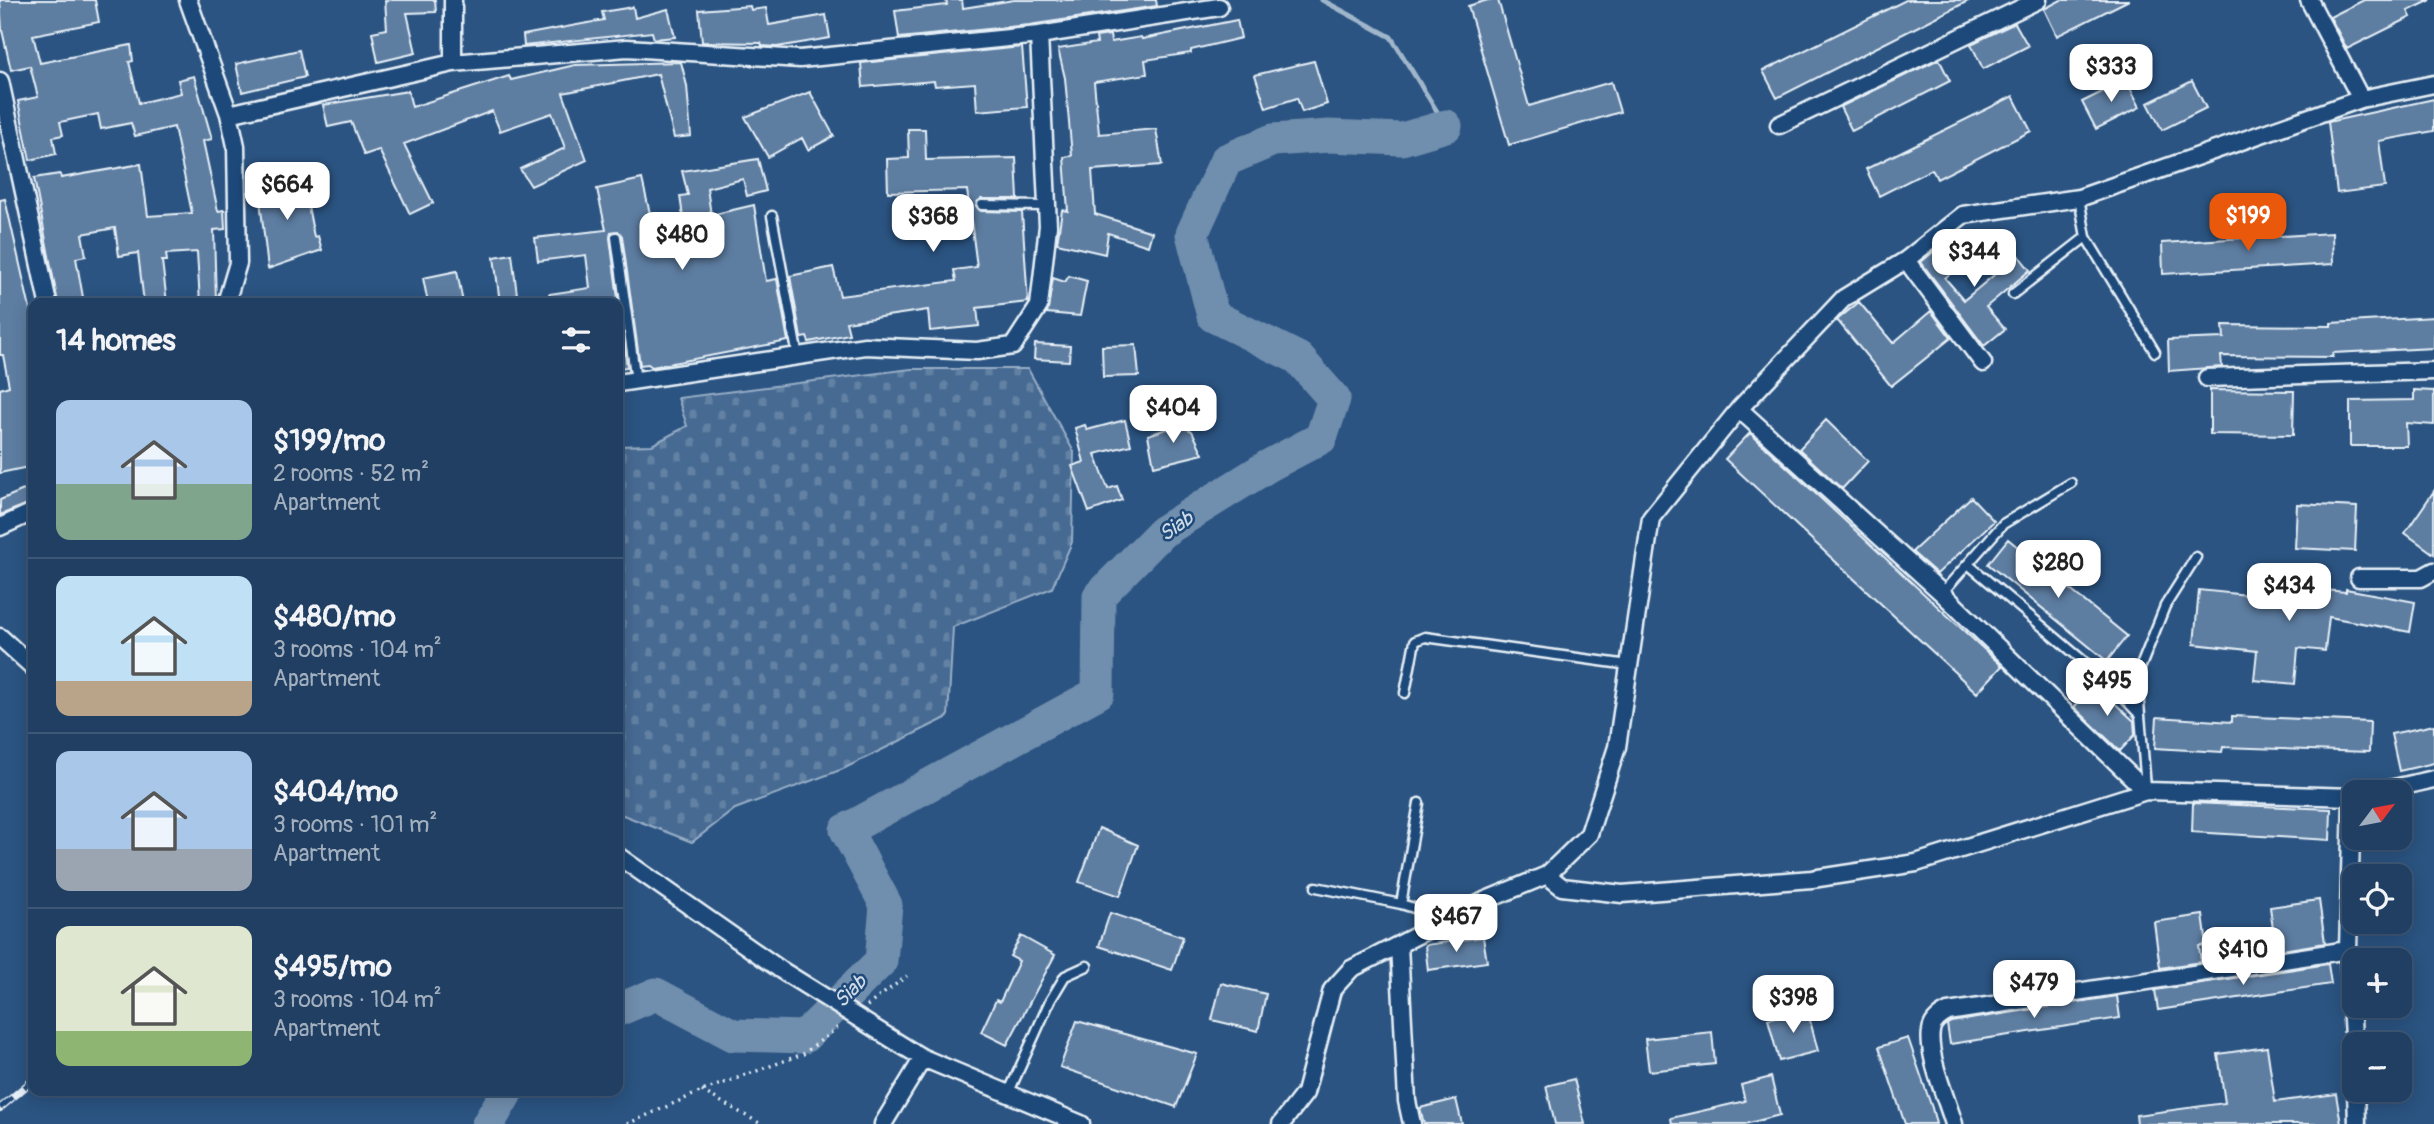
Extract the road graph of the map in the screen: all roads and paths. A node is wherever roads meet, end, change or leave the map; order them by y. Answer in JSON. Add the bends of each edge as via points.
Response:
{"nodes":[{"id":1,"x":188,"y":0,"type":"edge"},
{"id":2,"x":453,"y":0,"type":"edge"},
{"id":3,"x":2038,"y":0,"type":"edge"},
{"id":4,"x":2309,"y":0,"type":"edge"},
{"id":5,"x":1219,"y":8,"type":"dead end"},
{"id":6,"x":1039,"y":35,"type":"junction"},
{"id":7,"x":453,"y":63,"type":"junction"},
{"id":8,"x":2434,"y":84,"type":"edge"},
{"id":9,"x":0,"y":86,"type":"edge"},
{"id":10,"x":2361,"y":99,"type":"junction"},
{"id":11,"x":229,"y":114,"type":"junction"},
{"id":12,"x":1779,"y":125,"type":"dead end"},
{"id":13,"x":2079,"y":198,"type":"junction"},
{"id":14,"x":982,"y":205,"type":"dead end"},
{"id":15,"x":1048,"y":206,"type":"junction"},
{"id":16,"x":772,"y":216,"type":"dead end"},
{"id":17,"x":616,"y":237,"type":"dead end"},
{"id":18,"x":2086,"y":237,"type":"junction"},
{"id":19,"x":1906,"y":260,"type":"junction"},
{"id":20,"x":2013,"y":294,"type":"dead end"},
{"id":21,"x":47,"y":298,"type":"edge"},
{"id":22,"x":228,"y":298,"type":"edge"},
{"id":23,"x":2155,"y":352,"type":"dead end"},
{"id":24,"x":798,"y":357,"type":"junction"},
{"id":25,"x":1983,"y":363,"type":"dead end"},
{"id":26,"x":2434,"y":371,"type":"edge"},
{"id":27,"x":2207,"y":378,"type":"dead end"},
{"id":28,"x":636,"y":381,"type":"junction"},
{"id":29,"x":623,"y":382,"type":"edge"},
{"id":30,"x":1739,"y":409,"type":"junction"},
{"id":31,"x":2071,"y":483,"type":"dead end"},
{"id":32,"x":28,"y":514,"type":"edge"},
{"id":33,"x":0,"y":527,"type":"edge"},
{"id":34,"x":2196,"y":557,"type":"dead end"},
{"id":35,"x":1968,"y":564,"type":"junction"},
{"id":36,"x":2434,"y":571,"type":"edge"},
{"id":37,"x":2359,"y":578,"type":"dead end"},
{"id":38,"x":1942,"y":593,"type":"junction"},
{"id":39,"x":0,"y":637,"type":"edge"},
{"id":40,"x":28,"y":662,"type":"edge"},
{"id":41,"x":1630,"y":665,"type":"junction"},
{"id":42,"x":1405,"y":693,"type":"dead end"},
{"id":43,"x":2140,"y":715,"type":"junction"},
{"id":44,"x":2434,"y":779,"type":"edge"},
{"id":45,"x":2412,"y":784,"type":"edge"},
{"id":46,"x":2146,"y":791,"type":"junction"},
{"id":47,"x":2342,"y":797,"type":"edge"},
{"id":48,"x":1419,"y":803,"type":"dead end"},
{"id":49,"x":2351,"y":850,"type":"edge"},
{"id":50,"x":623,"y":859,"type":"edge"},
{"id":51,"x":1547,"y":875,"type":"junction"},
{"id":52,"x":1316,"y":887,"type":"dead end"},
{"id":53,"x":1401,"y":904,"type":"junction"},
{"id":54,"x":1448,"y":919,"type":"junction"},
{"id":55,"x":1399,"y":945,"type":"junction"},
{"id":56,"x":2348,"y":948,"type":"edge"},
{"id":57,"x":2342,"y":951,"type":"edge"},
{"id":58,"x":1087,"y":966,"type":"dead end"},
{"id":59,"x":907,"y":976,"type":"dead end"},
{"id":60,"x":866,"y":1007,"type":"dead end"},
{"id":61,"x":845,"y":1023,"type":"dead end"},
{"id":62,"x":923,"y":1058,"type":"junction"},
{"id":63,"x":702,"y":1091,"type":"junction"},
{"id":64,"x":1008,"y":1094,"type":"junction"},
{"id":65,"x":2356,"y":1102,"type":"edge"},
{"id":66,"x":627,"y":1124,"type":"edge"},
{"id":67,"x":761,"y":1124,"type":"edge"},
{"id":68,"x":883,"y":1124,"type":"edge"},
{"id":69,"x":1081,"y":1124,"type":"edge"},
{"id":70,"x":1282,"y":1124,"type":"edge"},
{"id":71,"x":1412,"y":1124,"type":"edge"},
{"id":72,"x":1954,"y":1124,"type":"edge"},
{"id":73,"x":2357,"y":1124,"type":"edge"}],
"edges":[{"from":1,"to":11,"type":"street"},
{"from":2,"to":7,"type":"street"},
{"from":3,"to":12,"type":"street"},
{"from":4,"to":10,"type":"street"},
{"from":5,"to":6,"type":"street"},
{"from":6,"to":7,"type":"street","via":[[800,59],[627,48]]},
{"from":6,"to":15,"type":"street"},
{"from":7,"to":11,"type":"street"},
{"from":8,"to":10,"type":"street"},
{"from":9,"to":21,"type":"street"},
{"from":10,"to":13,"type":"street"},
{"from":11,"to":22,"type":"street","via":[[236,146],[238,263]]},
{"from":13,"to":18,"type":"lane"},
{"from":13,"to":19,"type":"street","via":[[1963,215]]},
{"from":14,"to":15,"type":"lane"},
{"from":15,"to":24,"type":"street","via":[[1039,306],[1013,346],[977,351],[866,346]]},
{"from":16,"to":24,"type":"lane"},
{"from":17,"to":28,"type":"lane"},
{"from":18,"to":20,"type":"lane"},
{"from":18,"to":23,"type":"lane"},
{"from":19,"to":25,"type":"street"},
{"from":19,"to":30,"type":"street","via":[[1844,298]]},
{"from":24,"to":28,"type":"street"},
{"from":26,"to":27,"type":"street"},
{"from":28,"to":29,"type":"street"},
{"from":30,"to":38,"type":"street"},
{"from":30,"to":41,"type":"street","via":[[1651,518]]},
{"from":31,"to":35,"type":"lane","via":[[2003,524]]},
{"from":32,"to":33,"type":"street"},
{"from":34,"to":43,"type":"lane","via":[[2165,606],[2137,676]]},
{"from":35,"to":38,"type":"lane"},
{"from":35,"to":43,"type":"lane","via":[[2112,685]]},
{"from":36,"to":37,"type":"street","via":[[2421,578]]},
{"from":38,"to":46,"type":"street"},
{"from":39,"to":40,"type":"street"},
{"from":41,"to":42,"type":"lane","via":[[1425,637],[1415,641],[1411,651]]},
{"from":41,"to":51,"type":"street","via":[[1617,747],[1589,834]]},
{"from":43,"to":46,"type":"lane"},
{"from":44,"to":45,"type":"street"},
{"from":46,"to":47,"type":"street"},
{"from":46,"to":51,"type":"street","via":[[1916,863],[1812,879],[1622,894],[1562,887]]},
{"from":48,"to":53,"type":"lane"},
{"from":49,"to":56,"type":"street"},
{"from":50,"to":62,"type":"street","bridge":true,"via":[[781,970]]},
{"from":51,"to":54,"type":"street"},
{"from":52,"to":53,"type":"lane"},
{"from":53,"to":54,"type":"lane"},
{"from":54,"to":55,"type":"street"},
{"from":55,"to":70,"type":"street","via":[[1352,969],[1332,990],[1305,1093]]},
{"from":55,"to":71,"type":"street"},
{"from":57,"to":72,"type":"street","via":[[1948,1012],[1937,1017],[1930,1030]]},
{"from":58,"to":64,"type":"lane","via":[[1065,976],[1049,1001]]},
{"from":59,"to":60,"type":"path"},
{"from":61,"to":63,"type":"path","via":[[803,1054]]},
{"from":62,"to":64,"type":"street"},
{"from":62,"to":68,"type":"street"},
{"from":63,"to":66,"type":"path"},
{"from":63,"to":67,"type":"path"},
{"from":64,"to":69,"type":"street"},
{"from":65,"to":73,"type":"street"}]}
